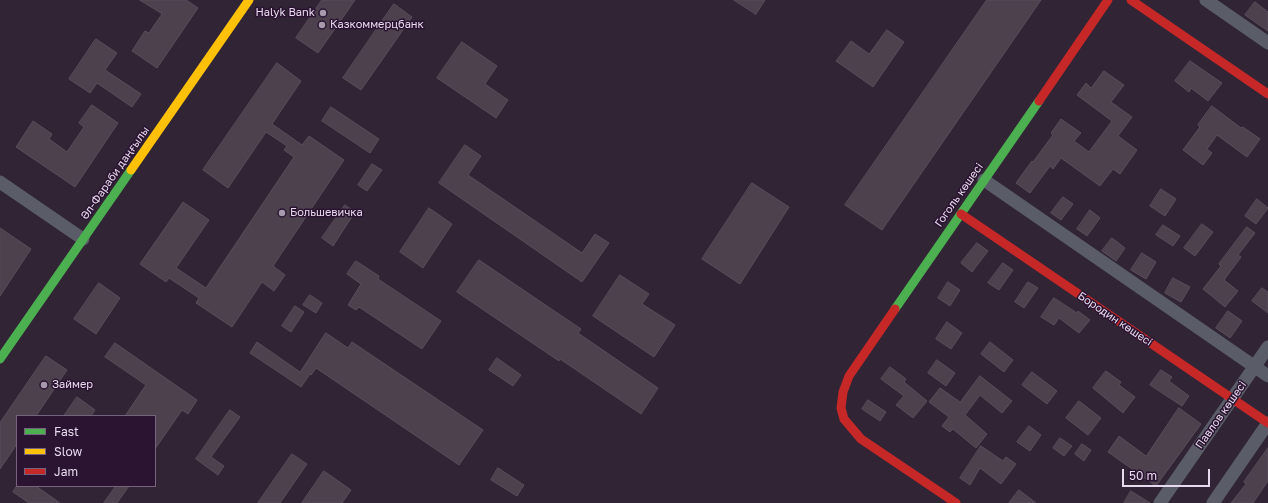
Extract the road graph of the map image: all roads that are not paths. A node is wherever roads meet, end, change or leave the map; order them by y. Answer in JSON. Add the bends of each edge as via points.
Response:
{"nodes":[{"id":1,"x":249,"y":0,"type":"edge"},
{"id":2,"x":1108,"y":0,"type":"edge"},
{"id":3,"x":1130,"y":0,"type":"edge"},
{"id":4,"x":1206,"y":0,"type":"edge"},
{"id":5,"x":1268,"y":42,"type":"edge"},
{"id":6,"x":1268,"y":94,"type":"edge"},
{"id":7,"x":984,"y":180,"type":"junction"},
{"id":8,"x":0,"y":182,"type":"edge"},
{"id":9,"x":961,"y":214,"type":"junction"},
{"id":10,"x":83,"y":239,"type":"junction"},
{"id":11,"x":1268,"y":347,"type":"edge"},
{"id":12,"x":0,"y":359,"type":"edge"},
{"id":13,"x":1254,"y":367,"type":"junction"},
{"id":14,"x":1268,"y":376,"type":"edge"},
{"id":15,"x":1232,"y":399,"type":"junction"},
{"id":16,"x":1268,"y":423,"type":"edge"},
{"id":17,"x":956,"y":503,"type":"edge"},
{"id":18,"x":1160,"y":503,"type":"edge"},
{"id":19,"x":1213,"y":503,"type":"edge"}],
"edges":[{"from":1,"to":10,"type":"street","name":"Әл-Фараби даңғылы"},
{"from":2,"to":7,"type":"street","name":"Гоголь көшесі"},
{"from":3,"to":6,"type":"street"},
{"from":4,"to":5,"type":"street"},
{"from":7,"to":9,"type":"street","name":"Гоголь көшесі"},
{"from":7,"to":13,"type":"street"},
{"from":8,"to":10,"type":"street"},
{"from":9,"to":15,"type":"street","name":"Бородин көшесі"},
{"from":9,"to":17,"type":"street","name":"Гоголь көшесі","via":[[849,376],[841,408],[844,419],[861,439]]},
{"from":10,"to":12,"type":"street","name":"Әл-Фараби даңғылы"},
{"from":11,"to":13,"type":"street","name":"Павлов көшесі"},
{"from":13,"to":14,"type":"street"},
{"from":13,"to":15,"type":"street","name":"Павлов көшесі"},
{"from":15,"to":16,"type":"street","name":"Бородин көшесі"},
{"from":15,"to":18,"type":"street","name":"Павлов көшесі"},
{"from":16,"to":19,"type":"street"}]}
